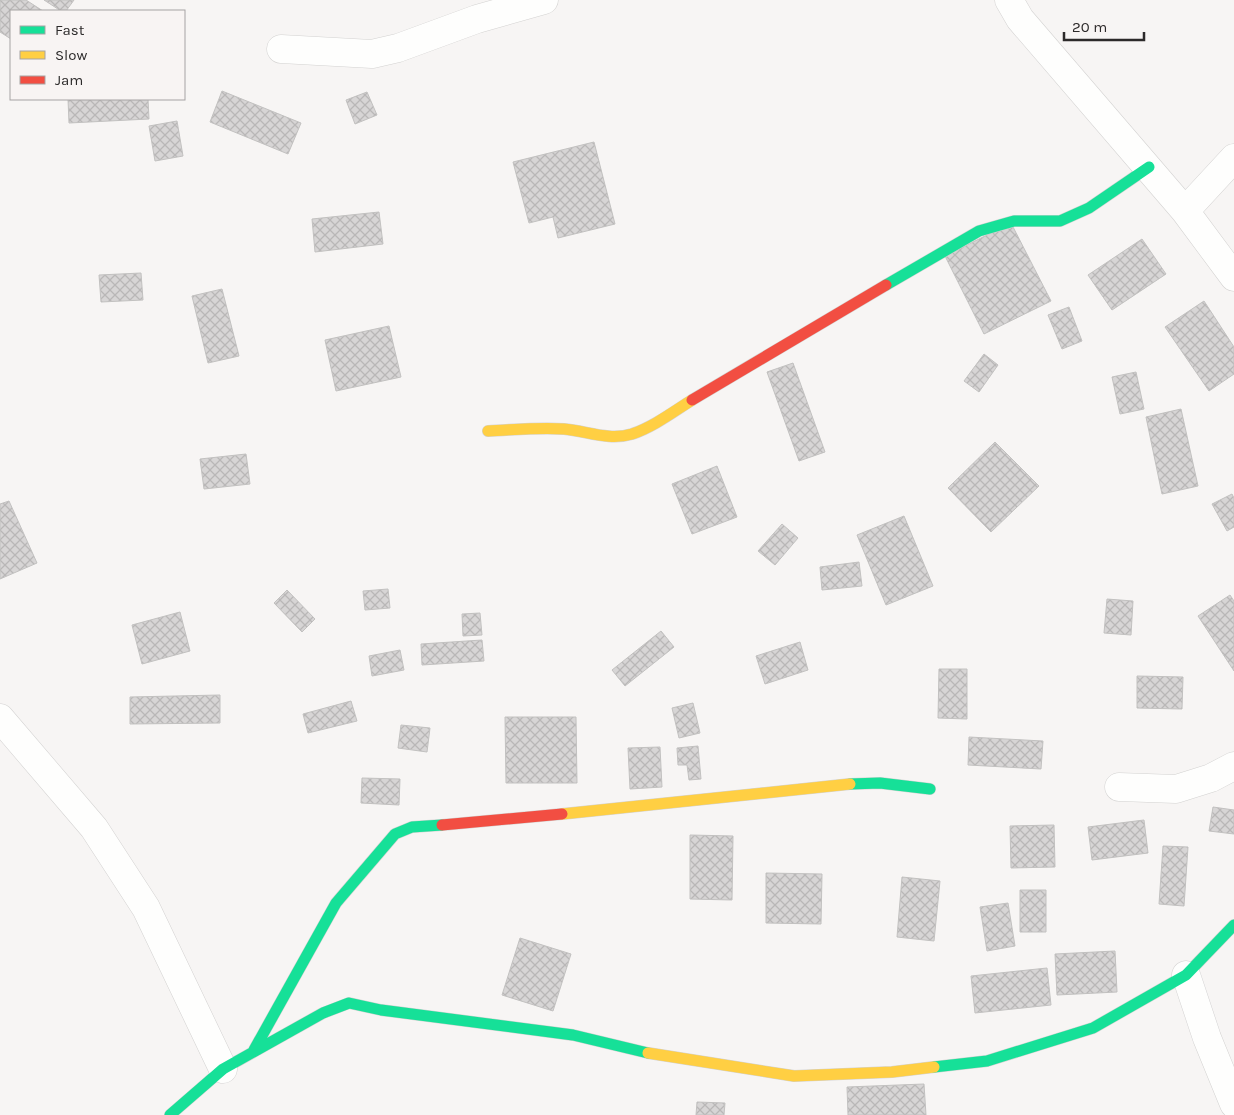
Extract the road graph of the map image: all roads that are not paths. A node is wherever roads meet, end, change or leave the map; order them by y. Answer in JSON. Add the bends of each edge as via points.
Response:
{"nodes":[{"id":1,"x":544,"y":0,"type":"edge"},
{"id":2,"x":1009,"y":0,"type":"edge"},
{"id":3,"x":280,"y":49,"type":"dead end"},
{"id":4,"x":1234,"y":158,"type":"edge"},
{"id":5,"x":1149,"y":167,"type":"junction"},
{"id":6,"x":1185,"y":211,"type":"junction"},
{"id":7,"x":1234,"y":278,"type":"edge"},
{"id":8,"x":488,"y":430,"type":"dead end"},
{"id":9,"x":0,"y":718,"type":"edge"},
{"id":10,"x":1234,"y":766,"type":"edge"},
{"id":11,"x":1119,"y":787,"type":"dead end"},
{"id":12,"x":930,"y":789,"type":"dead end"},
{"id":13,"x":1234,"y":925,"type":"edge"},
{"id":14,"x":1186,"y":975,"type":"junction"},
{"id":15,"x":254,"y":1050,"type":"junction"},
{"id":16,"x":224,"y":1069,"type":"junction"},
{"id":17,"x":1234,"y":1104,"type":"edge"},
{"id":18,"x":170,"y":1115,"type":"edge"}],
"edges":[{"from":1,"to":3,"type":"street","via":[[372,54]]},
{"from":2,"to":5,"type":"street","via":[[1020,19]]},
{"from":4,"to":6,"type":"street"},
{"from":5,"to":6,"type":"street"},
{"from":5,"to":8,"type":"street","via":[[1090,208],[1060,221],[1014,221],[979,231],[631,434],[595,436],[562,429]]},
{"from":6,"to":7,"type":"street"},
{"from":9,"to":16,"type":"street","via":[[94,828],[146,908]]},
{"from":10,"to":11,"type":"street","via":[[1212,778],[1176,789]]},
{"from":12,"to":15,"type":"street","via":[[880,783],[850,784],[528,818],[412,826],[395,834],[336,903]]},
{"from":13,"to":14,"type":"street"},
{"from":14,"to":15,"type":"street","via":[[1094,1028],[987,1061],[892,1072],[794,1076],[668,1058],[572,1035],[348,1003]]},
{"from":14,"to":17,"type":"street"},
{"from":15,"to":16,"type":"street"},
{"from":16,"to":18,"type":"street"}]}
